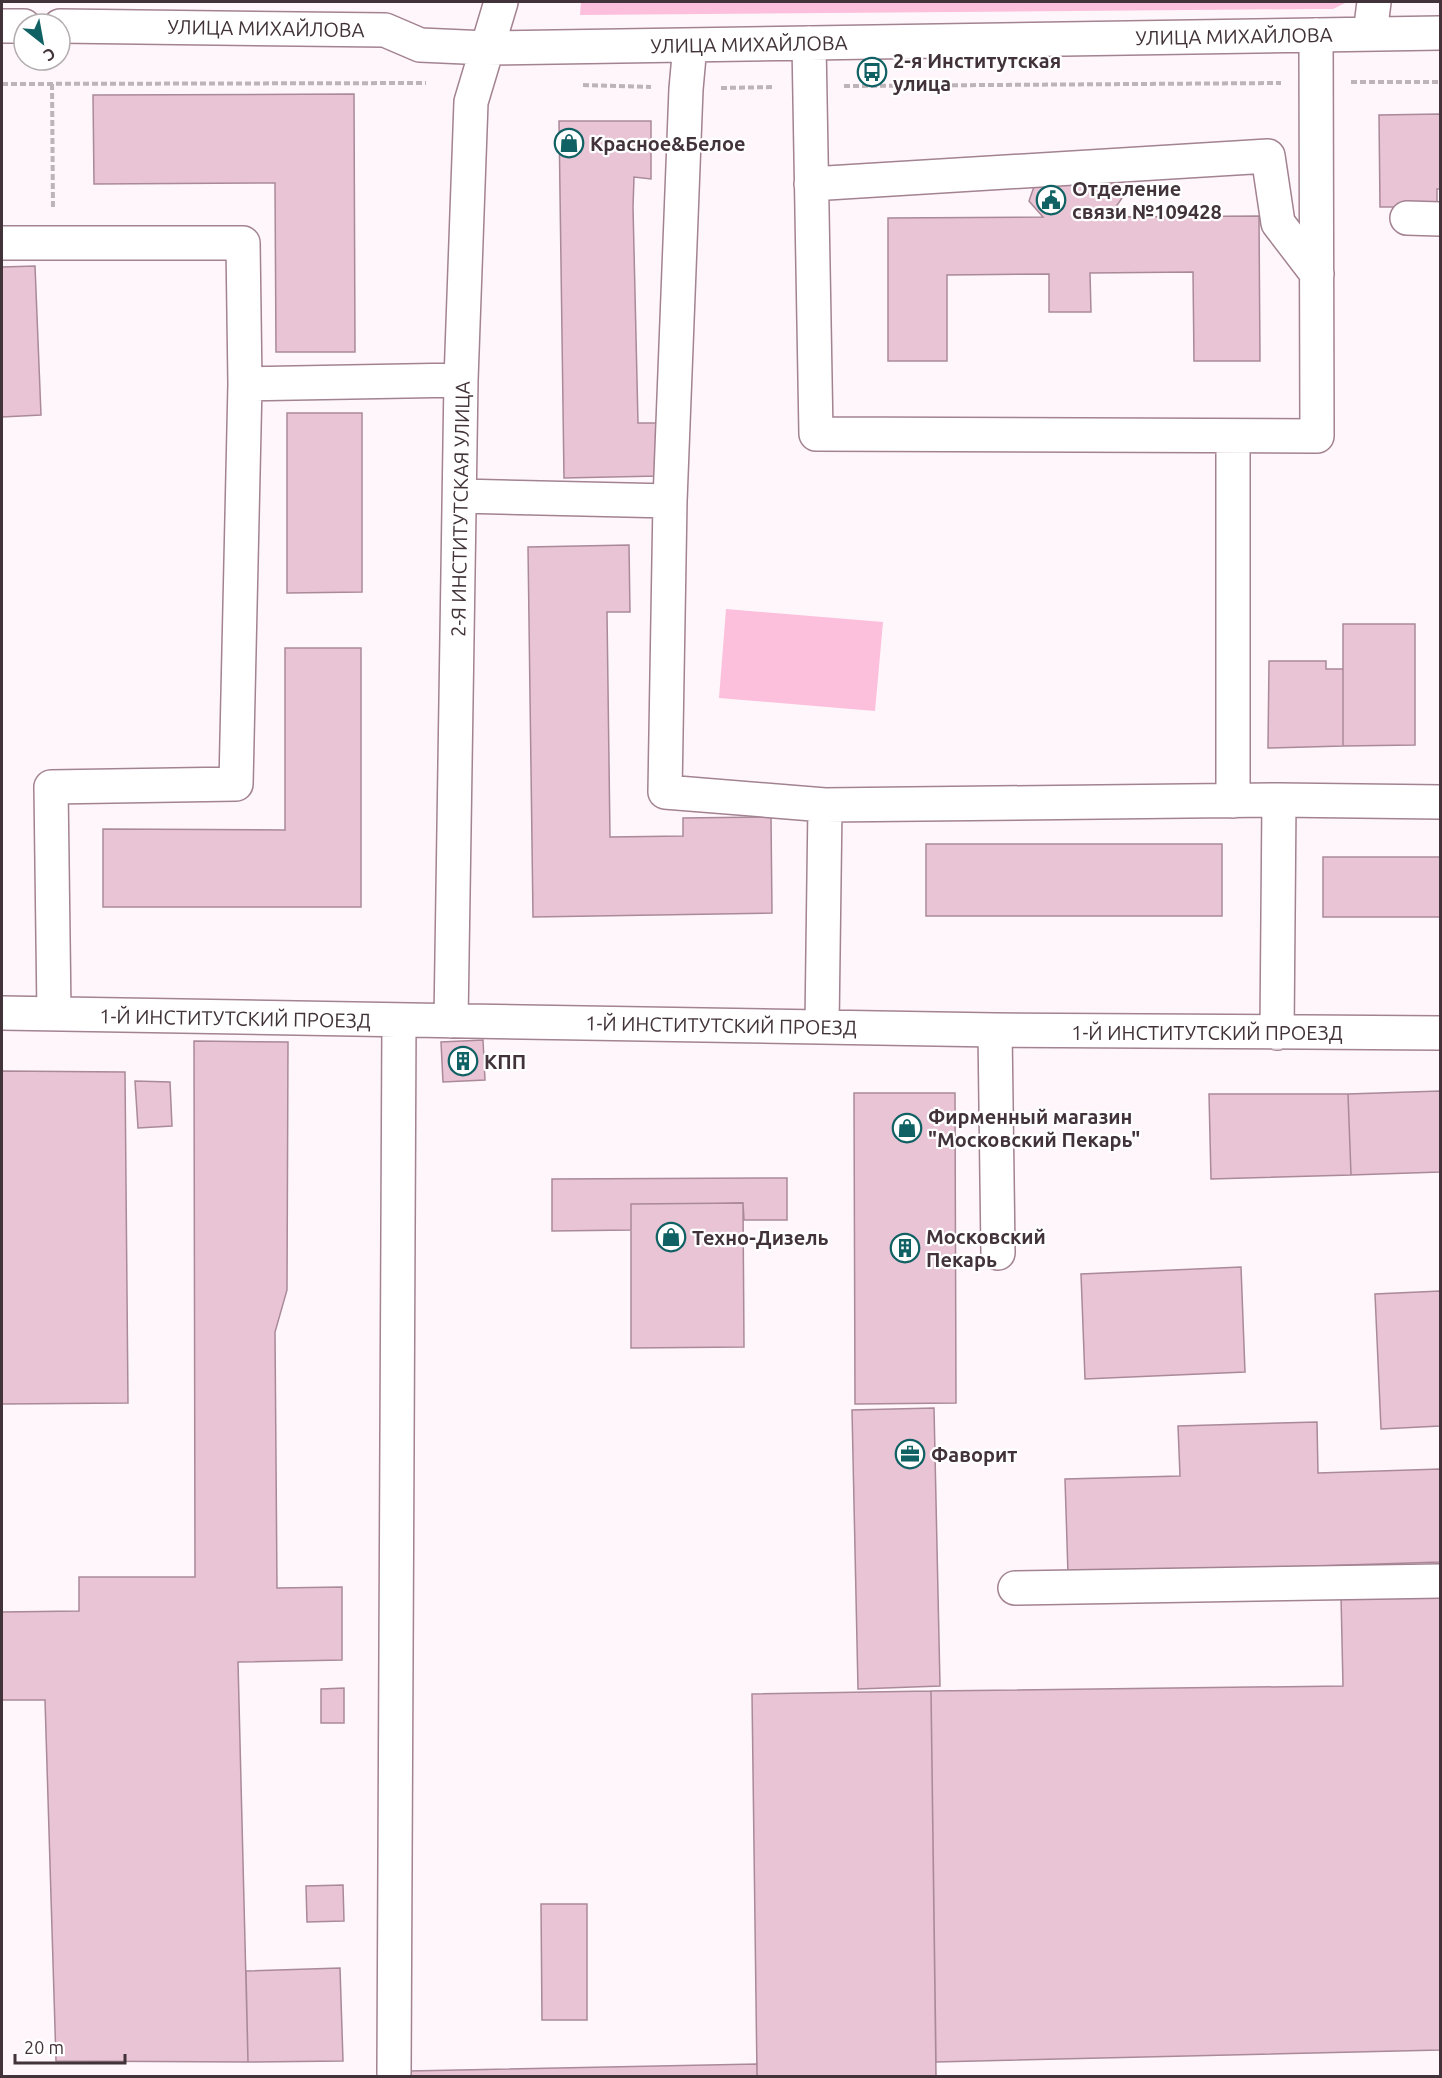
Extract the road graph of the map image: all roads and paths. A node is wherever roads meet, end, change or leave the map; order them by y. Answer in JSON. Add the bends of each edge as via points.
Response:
{"nodes":[{"id":1,"x":501,"y":2,"type":"edge"},
{"id":2,"x":1374,"y":2,"type":"edge"},
{"id":3,"x":72,"y":26,"type":"edge"},
{"id":4,"x":1440,"y":33,"type":"edge"},
{"id":5,"x":1370,"y":34,"type":"junction"},
{"id":6,"x":1316,"y":35,"type":"junction"},
{"id":7,"x":809,"y":43,"type":"junction"},
{"id":8,"x":690,"y":45,"type":"junction"},
{"id":9,"x":487,"y":48,"type":"junction"},
{"id":10,"x":1314,"y":82,"type":"junction"},
{"id":11,"x":1440,"y":82,"type":"edge"},
{"id":12,"x":427,"y":83,"type":"dead end"},
{"id":13,"x":2,"y":84,"type":"edge"},
{"id":14,"x":52,"y":84,"type":"junction"},
{"id":15,"x":579,"y":84,"type":"dead end"},
{"id":16,"x":808,"y":87,"type":"junction"},
{"id":17,"x":686,"y":89,"type":"junction"},
{"id":18,"x":811,"y":184,"type":"junction"},
{"id":19,"x":1407,"y":218,"type":"dead end"},
{"id":20,"x":1440,"y":219,"type":"edge"},
{"id":21,"x":2,"y":243,"type":"edge"},
{"id":22,"x":53,"y":243,"type":"junction"},
{"id":23,"x":1317,"y":274,"type":"junction"},
{"id":24,"x":461,"y":380,"type":"junction"},
{"id":25,"x":245,"y":384,"type":"junction"},
{"id":26,"x":1233,"y":436,"type":"junction"},
{"id":27,"x":460,"y":496,"type":"junction"},
{"id":28,"x":670,"y":501,"type":"junction"},
{"id":29,"x":1279,"y":800,"type":"junction"},
{"id":30,"x":1233,"y":801,"type":"junction"},
{"id":31,"x":1440,"y":802,"type":"edge"},
{"id":32,"x":825,"y":805,"type":"junction"},
{"id":33,"x":2,"y":1012,"type":"edge"},
{"id":34,"x":54,"y":1014,"type":"junction"},
{"id":35,"x":399,"y":1021,"type":"junction"},
{"id":36,"x":451,"y":1021,"type":"junction"},
{"id":37,"x":822,"y":1026,"type":"junction"},
{"id":38,"x":995,"y":1030,"type":"junction"},
{"id":39,"x":1277,"y":1033,"type":"junction"},
{"id":40,"x":1440,"y":1033,"type":"edge"},
{"id":41,"x":998,"y":1253,"type":"dead end"},
{"id":42,"x":1440,"y":1581,"type":"edge"},
{"id":43,"x":1015,"y":1588,"type":"dead end"},
{"id":44,"x":394,"y":2073,"type":"dead end"}],
"edges":[{"from":1,"to":9,"type":"street","name":"2-Я ИНСТИТУТСКАЯ УЛИЦА"},
{"from":2,"to":5,"type":"street"},
{"from":3,"to":9,"type":"street","name":"УЛИЦА МИХАЙЛОВА","via":[[386,30],[420,45]]},
{"from":4,"to":5,"type":"street","name":"УЛИЦА МИХАЙЛОВА"},
{"from":5,"to":6,"type":"street","name":"УЛИЦА МИХАЙЛОВА"},
{"from":6,"to":7,"type":"street","name":"УЛИЦА МИХАЙЛОВА"},
{"from":6,"to":10,"type":"street"},
{"from":7,"to":8,"type":"street","name":"УЛИЦА МИХАЙЛОВА"},
{"from":7,"to":16,"type":"street"},
{"from":8,"to":9,"type":"street","name":"УЛИЦА МИХАЙЛОВА"},
{"from":8,"to":17,"type":"street"},
{"from":9,"to":24,"type":"street","name":"2-Я ИНСТИТУТСКАЯ УЛИЦА","via":[[471,102]]},
{"from":10,"to":11,"type":"path"},
{"from":10,"to":16,"type":"path"},
{"from":10,"to":23,"type":"street"},
{"from":12,"to":14,"type":"path"},
{"from":13,"to":14,"type":"path"},
{"from":14,"to":22,"type":"path"},
{"from":15,"to":17,"type":"path"},
{"from":16,"to":17,"type":"path"},
{"from":16,"to":18,"type":"street"},
{"from":17,"to":28,"type":"street"},
{"from":18,"to":23,"type":"street","via":[[1268,156],[1278,223]]},
{"from":18,"to":26,"type":"street","via":[[816,434]]},
{"from":19,"to":20,"type":"street"},
{"from":21,"to":22,"type":"street"},
{"from":22,"to":25,"type":"street","via":[[243,243]]},
{"from":23,"to":26,"type":"street","via":[[1317,436]]},
{"from":24,"to":25,"type":"street"},
{"from":24,"to":27,"type":"street","name":"2-Я ИНСТИТУТСКАЯ УЛИЦА"},
{"from":25,"to":34,"type":"street","via":[[236,784],[51,787]]},
{"from":26,"to":30,"type":"street"},
{"from":27,"to":28,"type":"street"},
{"from":27,"to":36,"type":"street","name":"2-Я ИНСТИТУТСКАЯ УЛИЦА"},
{"from":28,"to":32,"type":"street","via":[[665,792]]},
{"from":29,"to":30,"type":"street"},
{"from":29,"to":31,"type":"street"},
{"from":29,"to":39,"type":"street"},
{"from":30,"to":32,"type":"street"},
{"from":32,"to":37,"type":"street"},
{"from":33,"to":34,"type":"street","name":"1-Й ИНСТИТУТСКИЙ ПРОЕЗД"},
{"from":34,"to":35,"type":"street","name":"1-Й ИНСТИТУТСКИЙ ПРОЕЗД"},
{"from":35,"to":36,"type":"street","name":"1-Й ИНСТИТУТСКИЙ ПРОЕЗД"},
{"from":35,"to":44,"type":"street"},
{"from":36,"to":37,"type":"street","name":"1-Й ИНСТИТУТСКИЙ ПРОЕЗД"},
{"from":37,"to":38,"type":"street","name":"1-Й ИНСТИТУТСКИЙ ПРОЕЗД"},
{"from":38,"to":39,"type":"street","name":"1-Й ИНСТИТУТСКИЙ ПРОЕЗД"},
{"from":38,"to":41,"type":"street"},
{"from":39,"to":40,"type":"street","name":"1-Й ИНСТИТУТСКИЙ ПРОЕЗД"},
{"from":42,"to":43,"type":"street"}]}
